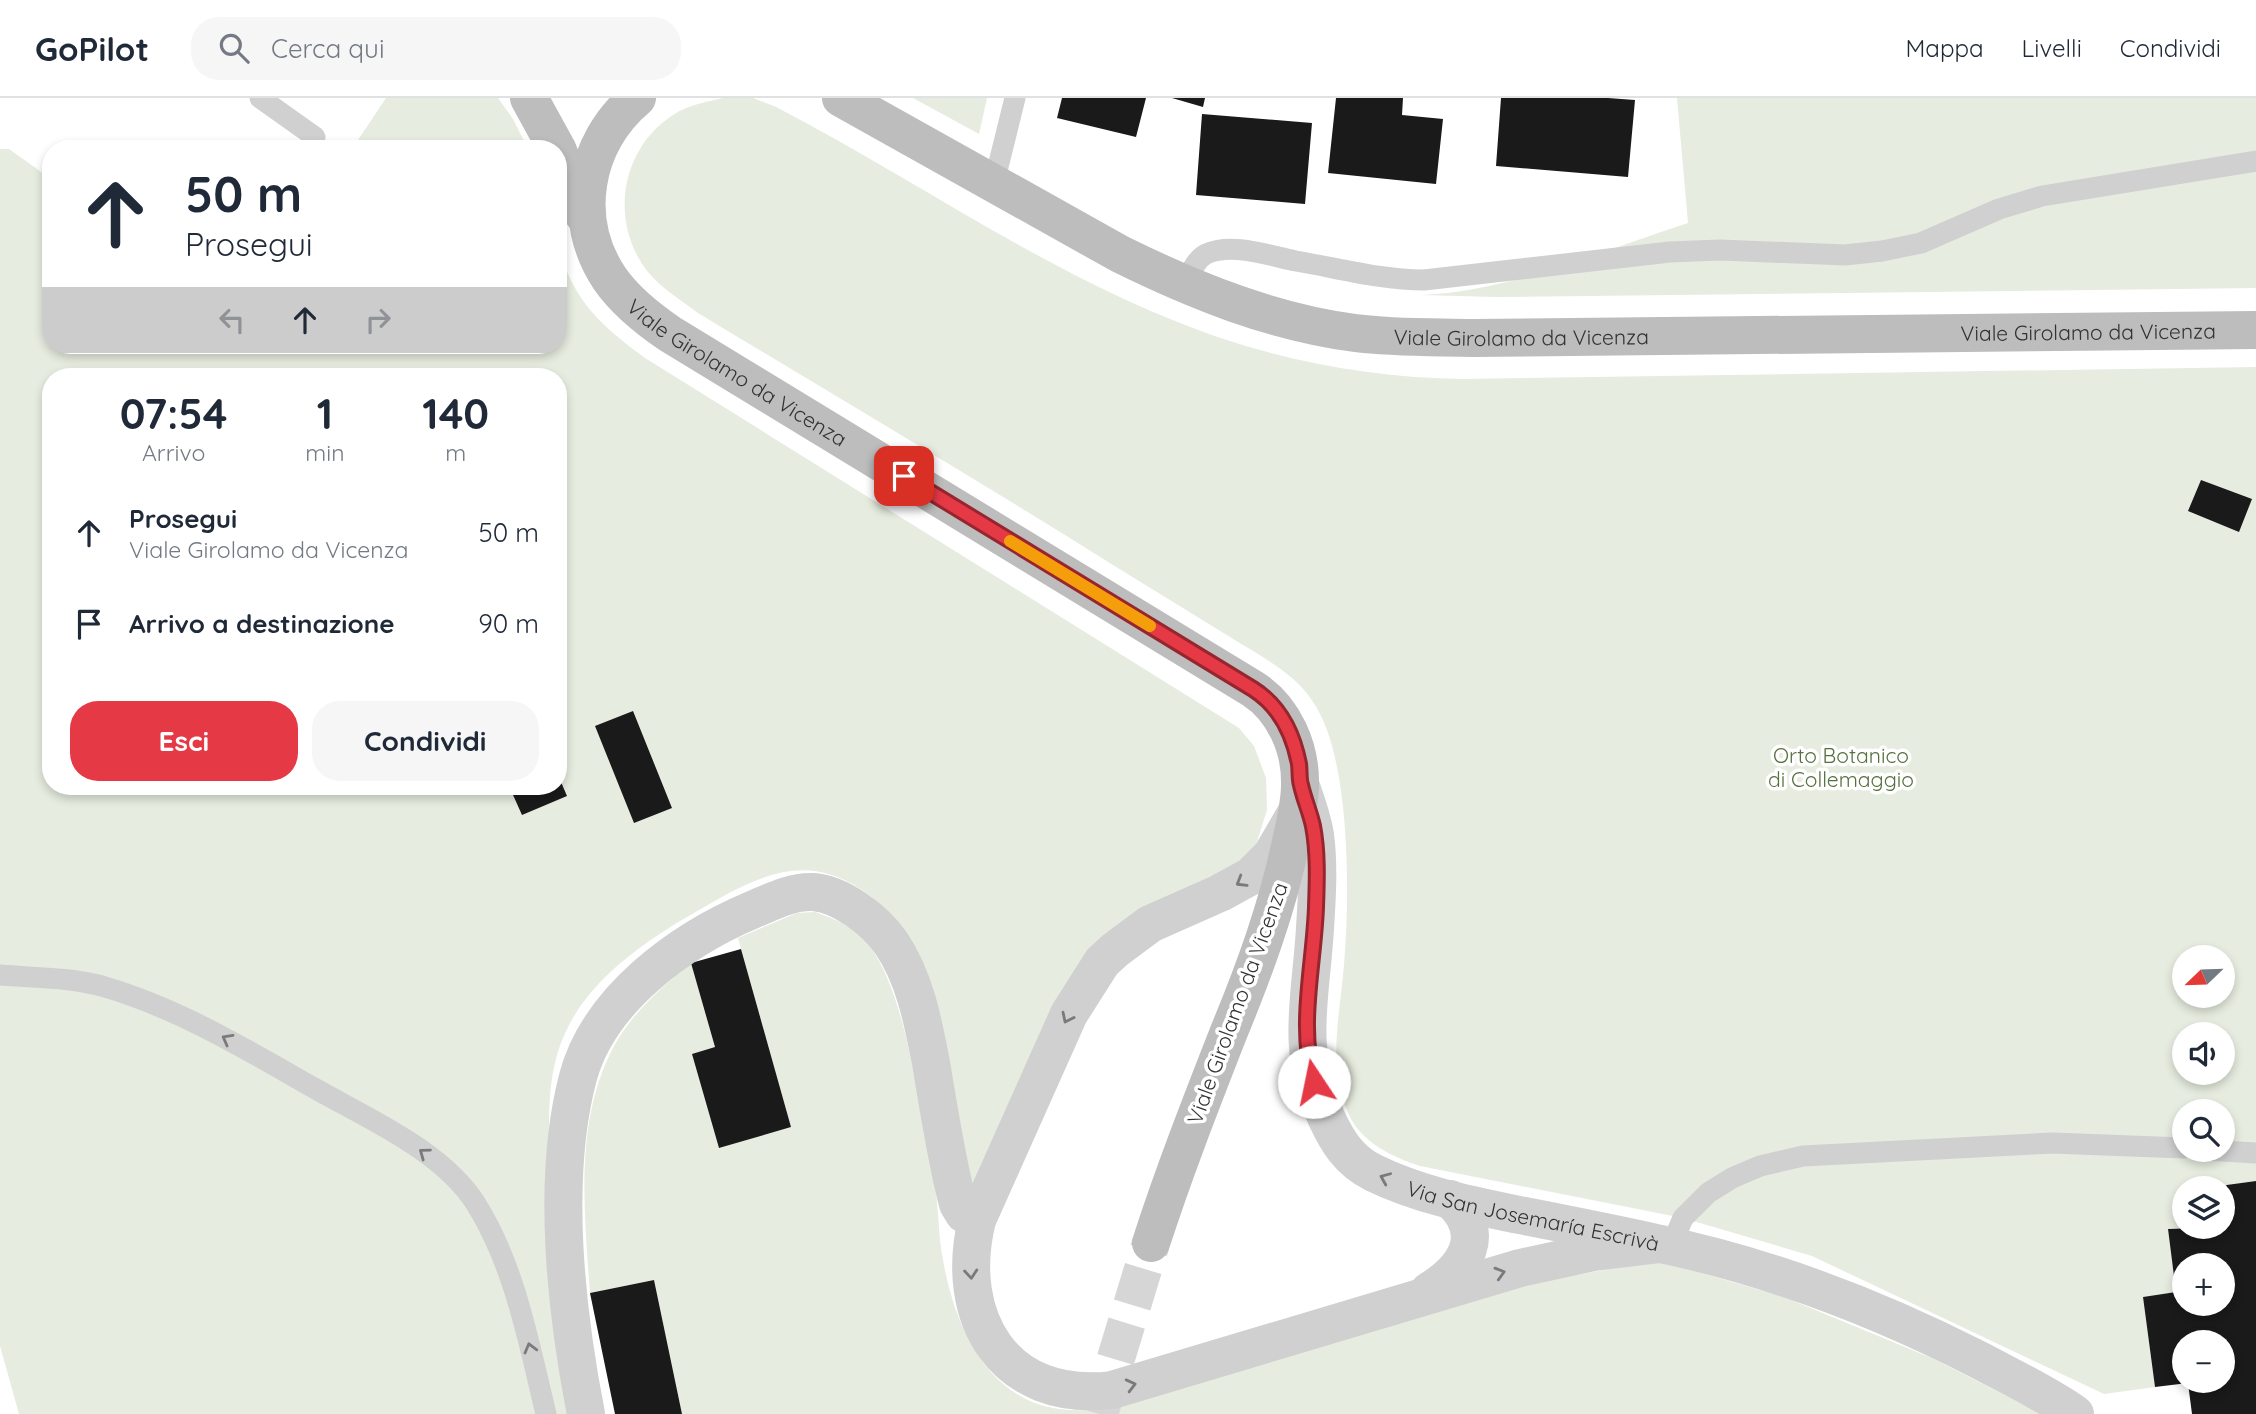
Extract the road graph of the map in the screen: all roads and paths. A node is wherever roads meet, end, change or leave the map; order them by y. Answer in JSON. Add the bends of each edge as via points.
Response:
{"nodes":[{"id":1,"x":260,"y":98,"type":"edge"},
{"id":2,"x":530,"y":98,"type":"edge"},
{"id":3,"x":637,"y":98,"type":"edge"},
{"id":4,"x":841,"y":98,"type":"edge"},
{"id":5,"x":1015,"y":98,"type":"edge"},
{"id":6,"x":611,"y":114,"type":"edge"},
{"id":7,"x":315,"y":137,"type":"dead end"},
{"id":8,"x":553,"y":140,"type":"edge"},
{"id":9,"x":2256,"y":161,"type":"edge"},
{"id":10,"x":567,"y":173,"type":"edge"},
{"id":11,"x":994,"y":183,"type":"junction"},
{"id":12,"x":595,"y":245,"type":"junction"},
{"id":13,"x":1184,"y":284,"type":"junction"},
{"id":14,"x":2256,"y":330,"type":"edge"},
{"id":15,"x":1299,"y":797,"type":"junction"},
{"id":16,"x":0,"y":975,"type":"edge"},
{"id":17,"x":2172,"y":1148,"type":"edge"},
{"id":18,"x":2235,"y":1152,"type":"edge"},
{"id":19,"x":2256,"y":1153,"type":"edge"},
{"id":20,"x":1450,"y":1199,"type":"junction"},
{"id":21,"x":977,"y":1220,"type":"junction"},
{"id":22,"x":1151,"y":1243,"type":"tunnel mouth"},
{"id":23,"x":1665,"y":1245,"type":"junction"},
{"id":24,"x":1411,"y":1299,"type":"junction"},
{"id":25,"x":546,"y":1414,"type":"edge"},
{"id":26,"x":586,"y":1414,"type":"edge"},
{"id":27,"x":2075,"y":1414,"type":"edge"}],
"edges":[{"from":1,"to":7,"type":"lane"},
{"from":2,"to":8,"type":"main road"},
{"from":3,"to":6,"type":"main road","name":"Viale Girolamo da Vicenza"},
{"from":4,"to":11,"type":"main road","name":"Viale Girolamo da Vicenza"},
{"from":5,"to":11,"type":"lane"},
{"from":6,"to":12,"type":"main road","name":"Viale Girolamo da Vicenza","via":[[588,184],[587,211]]},
{"from":9,"to":13,"type":"lane","via":[[2042,196],[2006,206],[1921,243],[1882,251],[1845,255],[1670,251],[1424,280],[1226,250],[1200,258]]},
{"from":10,"to":12,"type":"main road"},
{"from":11,"to":13,"type":"main road","name":"Viale Girolamo da Vicenza"},
{"from":12,"to":15,"type":"main road","name":"Viale Girolamo da Vicenza","via":[[619,291],[664,330],[1261,694],[1276,707],[1287,728],[1297,758]]},
{"from":13,"to":14,"type":"main road","name":"Viale Girolamo da Vicenza","via":[[1286,320],[1392,336]]},
{"from":20,"to":15,"type":"street","name":"Via San Josemaría Escrivà","one_way":true,"via":[[1390,1180],[1352,1159],[1337,1140],[1321,1104],[1306,1042],[1316,848],[1311,817]]},
{"from":15,"to":21,"type":"street","one_way":true,"via":[[1271,856],[1251,876],[1150,924],[1102,962],[1069,1014]]},
{"from":15,"to":22,"type":"main road","name":"Viale Girolamo da Vicenza","via":[[1284,876],[1260,954],[1189,1132]]},
{"from":25,"to":16,"type":"lane","one_way":true,"via":[[496,1240],[475,1202],[448,1171],[407,1141],[206,1027],[155,1004],[103,986]]},
{"from":17,"to":23,"type":"lane","via":[[2042,1143],[1789,1158],[1732,1178],[1703,1196]]},
{"from":18,"to":19,"type":"lane"},
{"from":20,"to":23,"type":"street","name":"Via San Josemaría Escrivà"},
{"from":20,"to":24,"type":"street","via":[[1466,1222],[1469,1250],[1448,1278]]},
{"from":21,"to":24,"type":"street","one_way":true,"via":[[970,1267],[986,1330],[1016,1368],[1038,1383],[1064,1390],[1096,1392],[1128,1386]]},
{"from":21,"to":26,"type":"street","via":[[964,1214],[958,1204],[922,1019],[903,965],[887,938],[862,914],[816,892],[787,896],[720,925],[671,955],[627,996],[597,1032],[577,1080],[569,1122],[564,1223],[571,1319]]},
{"from":24,"to":23,"type":"street","one_way":true,"via":[[1568,1256]]},
{"from":23,"to":27,"type":"street","name":"Via San Josemaría Escrivà","via":[[1756,1268],[1882,1315],[2012,1377]]}]}
